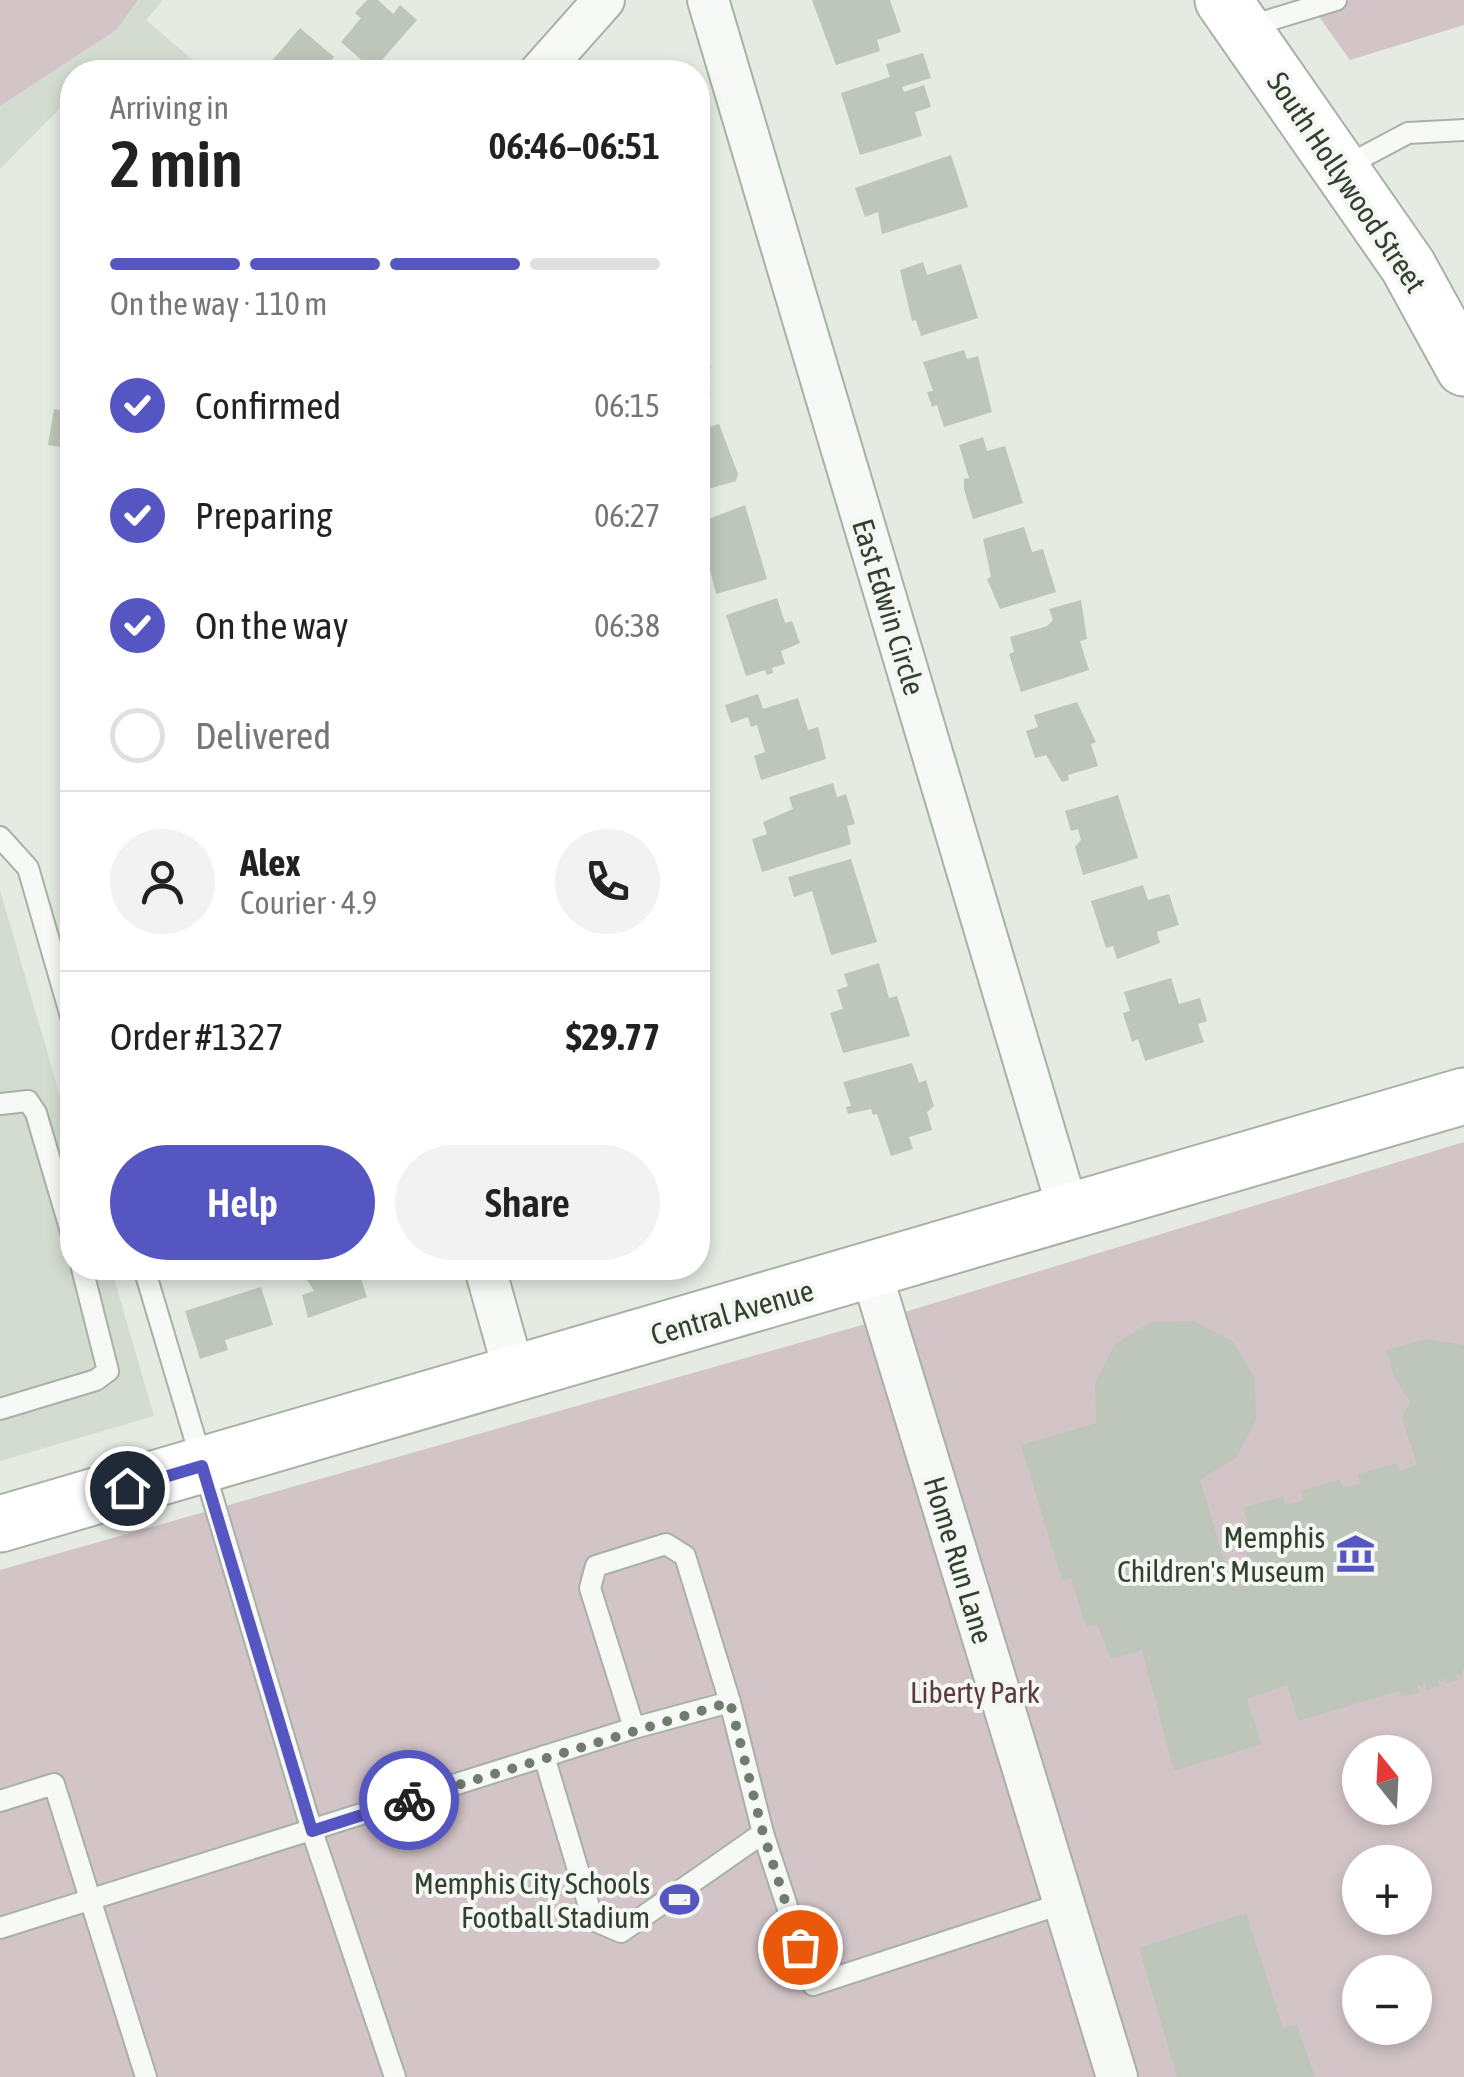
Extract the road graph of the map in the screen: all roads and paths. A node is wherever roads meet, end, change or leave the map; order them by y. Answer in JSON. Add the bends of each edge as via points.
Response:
{"nodes":[{"id":1,"x":604,"y":0,"type":"edge"},
{"id":2,"x":708,"y":0,"type":"edge"},
{"id":3,"x":1336,"y":0,"type":"edge"},
{"id":4,"x":1233,"y":14,"type":"edge"},
{"id":5,"x":551,"y":60,"type":"edge"},
{"id":6,"x":1464,"y":130,"type":"edge"},
{"id":7,"x":1340,"y":168,"type":"junction"},
{"id":8,"x":1464,"y":368,"type":"edge"},
{"id":9,"x":0,"y":837,"type":"edge"},
{"id":10,"x":60,"y":979,"type":"edge"},
{"id":11,"x":1464,"y":1096,"type":"edge"},
{"id":12,"x":0,"y":1104,"type":"edge"},
{"id":13,"x":60,"y":1194,"type":"edge"},
{"id":14,"x":1069,"y":1213,"type":"junction"},
{"id":15,"x":870,"y":1272,"type":"junction"},
{"id":16,"x":85,"y":1280,"type":"edge"},
{"id":17,"x":148,"y":1280,"type":"edge"},
{"id":18,"x":489,"y":1280,"type":"edge"},
{"id":19,"x":514,"y":1375,"type":"junction"},
{"id":20,"x":0,"y":1409,"type":"edge"},
{"id":21,"x":202,"y":1466,"type":"junction"},
{"id":22,"x":0,"y":1524,"type":"edge"},
{"id":23,"x":730,"y":1702,"type":"junction"},
{"id":24,"x":634,"y":1728,"type":"junction"},
{"id":25,"x":544,"y":1756,"type":"junction"},
{"id":26,"x":0,"y":1801,"type":"edge"},
{"id":27,"x":312,"y":1831,"type":"junction"},
{"id":28,"x":763,"y":1833,"type":"junction"},
{"id":29,"x":90,"y":1900,"type":"junction"},
{"id":30,"x":1064,"y":1902,"type":"junction"},
{"id":31,"x":0,"y":1928,"type":"edge"},
{"id":32,"x":146,"y":2077,"type":"edge"},
{"id":33,"x":394,"y":2077,"type":"edge"},
{"id":34,"x":1117,"y":2077,"type":"edge"}],
"edges":[{"from":1,"to":5,"type":"street"},
{"from":2,"to":14,"type":"street","name":"East Edwin Circle"},
{"from":3,"to":4,"type":"lane"},
{"from":4,"to":7,"type":"main road","name":"South Hollywood Street"},
{"from":6,"to":7,"type":"lane","via":[[1408,133]]},
{"from":7,"to":8,"type":"main road","name":"South Hollywood Street","via":[[1408,266]]},
{"from":9,"to":10,"type":"lane","via":[[28,868]]},
{"from":11,"to":14,"type":"main road","name":"Central Avenue"},
{"from":12,"to":13,"type":"lane","via":[[28,1101],[36,1113]]},
{"from":14,"to":15,"type":"main road","name":"Central Avenue"},
{"from":15,"to":19,"type":"main road","name":"Central Avenue"},
{"from":15,"to":30,"type":"street","name":"Home Run Lane"},
{"from":16,"to":20,"type":"lane","via":[[108,1371]]},
{"from":17,"to":21,"type":"lane"},
{"from":18,"to":19,"type":"street"},
{"from":19,"to":21,"type":"main road","name":"Central Avenue"},
{"from":21,"to":22,"type":"main road","name":"Central Avenue"},
{"from":21,"to":27,"type":"lane"},
{"from":23,"to":24,"type":"lane"},
{"from":23,"to":24,"type":"lane","via":[[685,1556],[666,1544],[596,1566],[590,1588]]},
{"from":23,"to":28,"type":"lane"},
{"from":24,"to":25,"type":"lane"},
{"from":25,"to":27,"type":"lane"},
{"from":25,"to":28,"type":"lane","via":[[593,1920],[622,1932]]},
{"from":26,"to":29,"type":"lane","via":[[54,1784]]},
{"from":27,"to":29,"type":"lane"},
{"from":27,"to":33,"type":"lane"},
{"from":28,"to":30,"type":"lane","via":[[813,1985]]},
{"from":29,"to":31,"type":"lane"},
{"from":29,"to":32,"type":"lane"},
{"from":30,"to":34,"type":"street","name":"Home Run Lane"}]}
